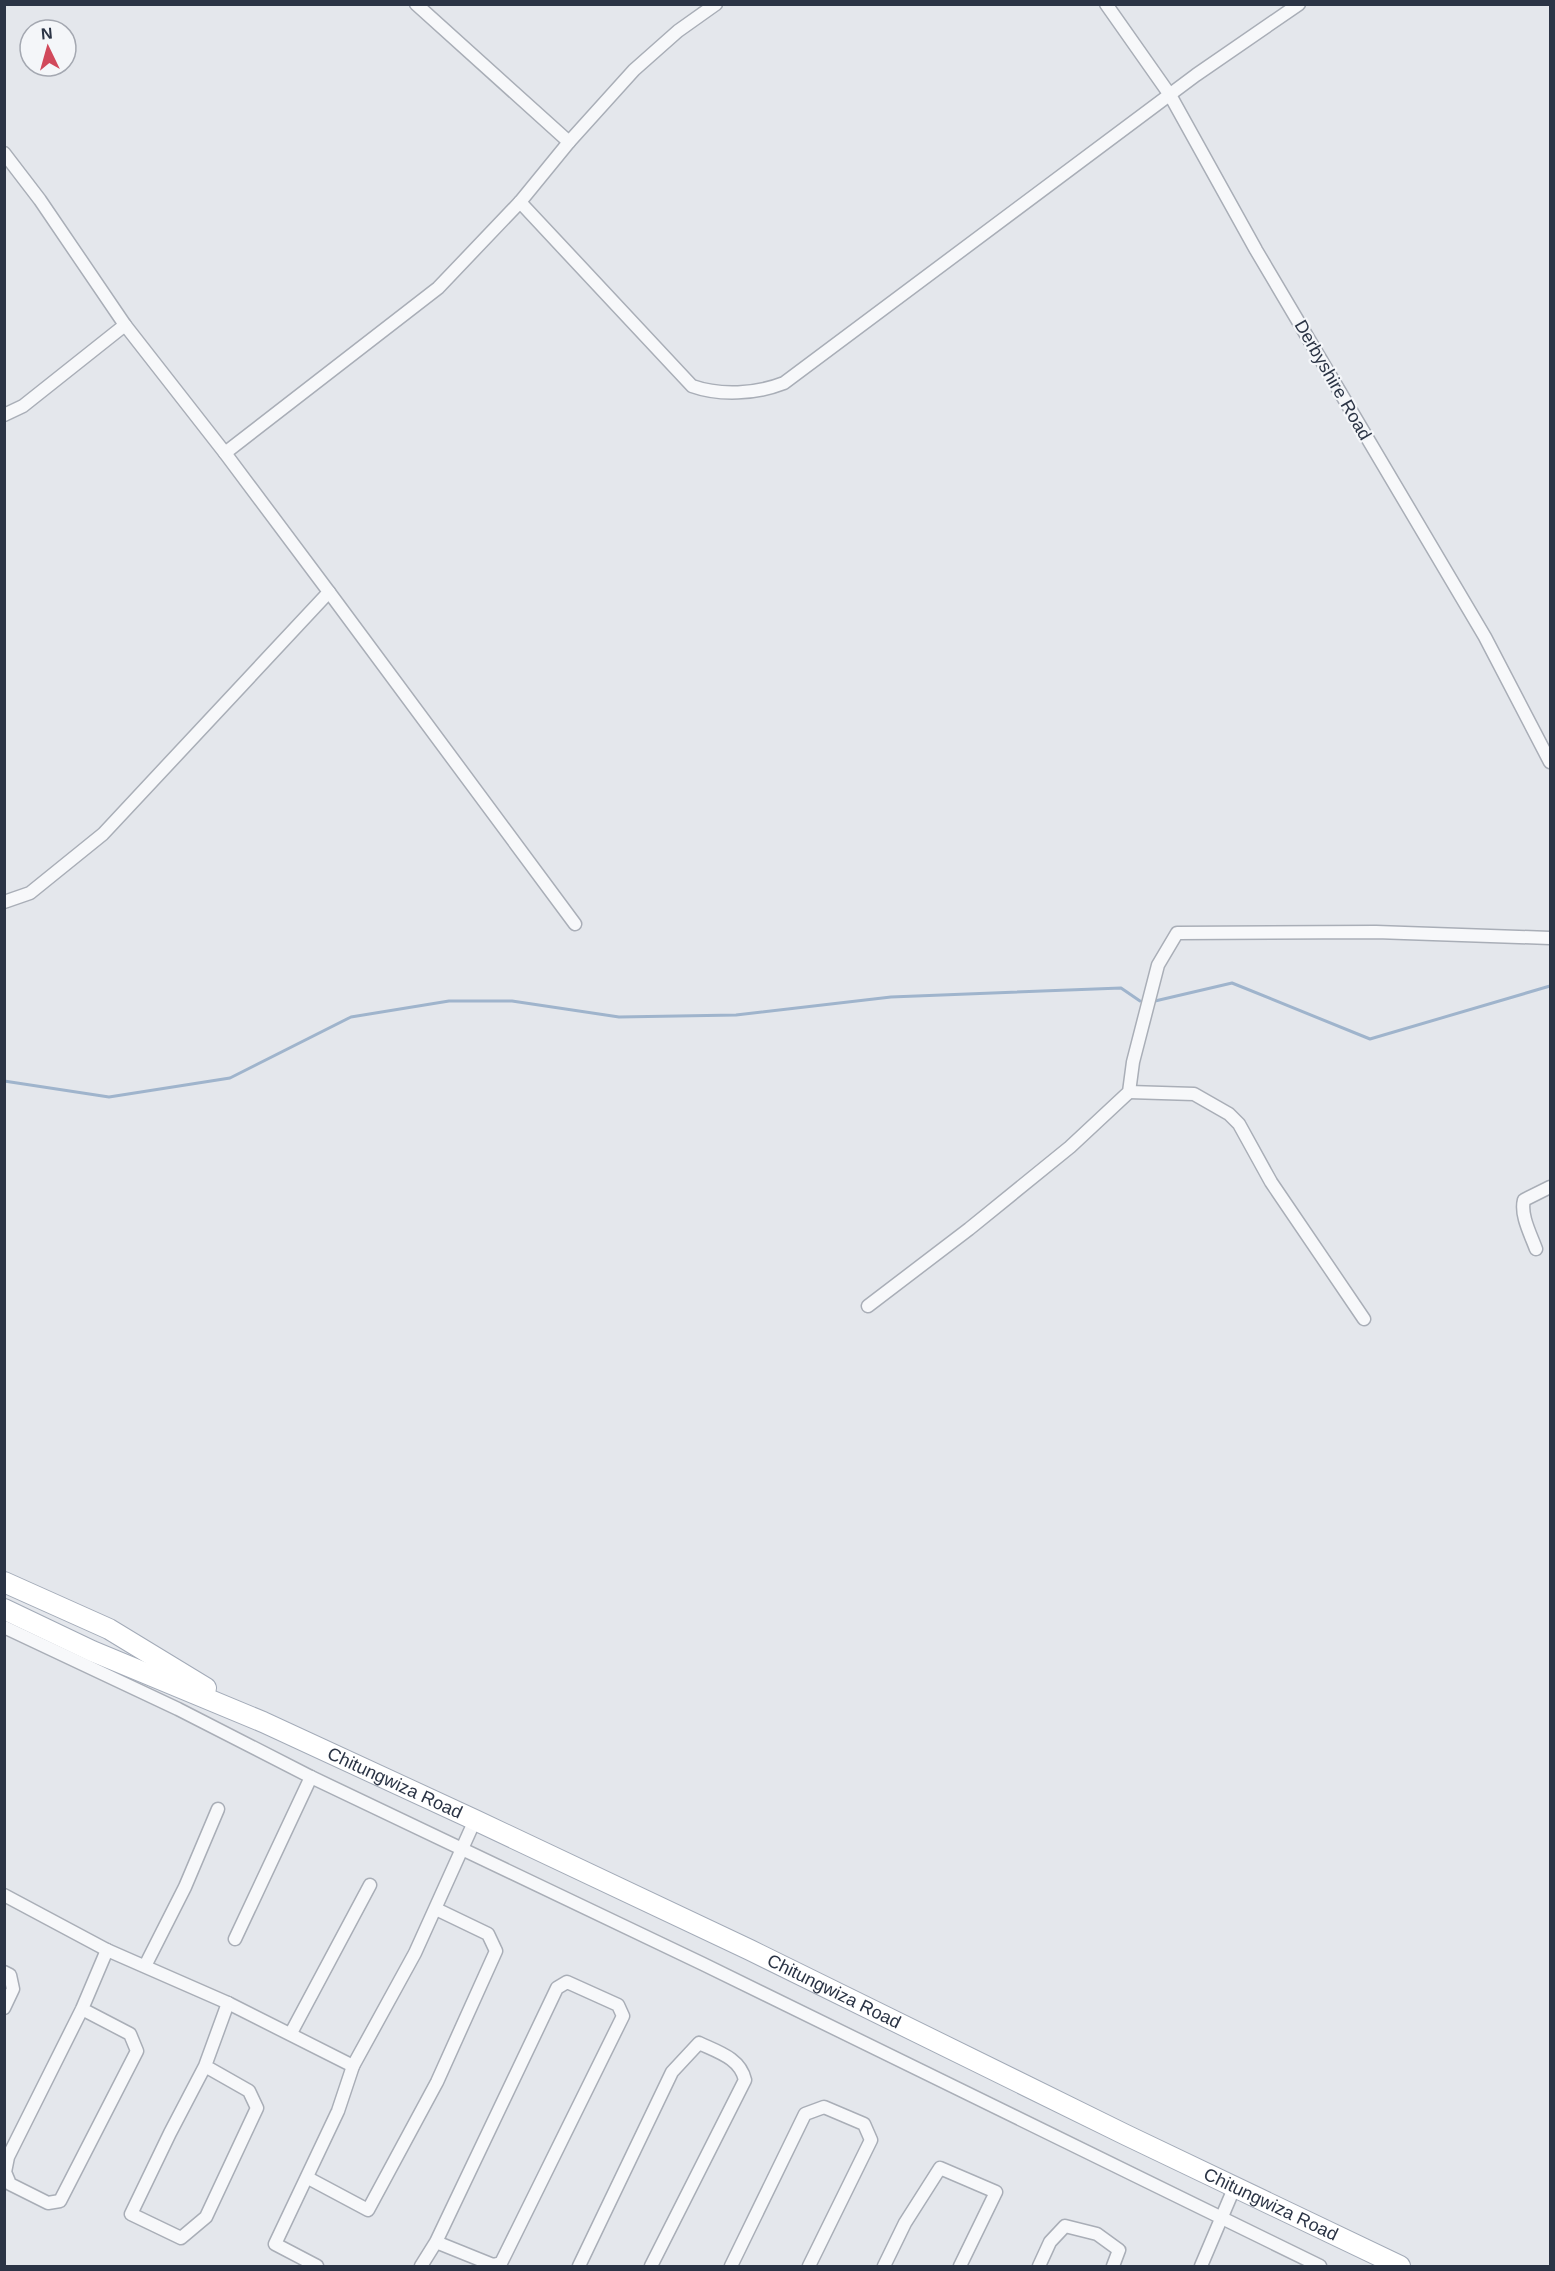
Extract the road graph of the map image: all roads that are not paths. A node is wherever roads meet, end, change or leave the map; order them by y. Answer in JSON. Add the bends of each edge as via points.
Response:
{"nodes":[{"id":1,"x":417,"y":4,"type":"edge"},
{"id":2,"x":717,"y":4,"type":"edge"},
{"id":3,"x":1106,"y":4,"type":"edge"},
{"id":4,"x":1299,"y":4,"type":"edge"},
{"id":5,"x":1170,"y":95,"type":"junction"},
{"id":6,"x":569,"y":142,"type":"junction"},
{"id":7,"x":4,"y":153,"type":"edge"},
{"id":8,"x":520,"y":202,"type":"junction"},
{"id":9,"x":125,"y":325,"type":"junction"},
{"id":10,"x":4,"y":415,"type":"edge"},
{"id":11,"x":225,"y":453,"type":"junction"},
{"id":12,"x":329,"y":592,"type":"junction"},
{"id":13,"x":1551,"y":762,"type":"edge"},
{"id":14,"x":4,"y":902,"type":"edge"},
{"id":15,"x":575,"y":924,"type":"dead end"},
{"id":16,"x":1551,"y":938,"type":"edge"},
{"id":17,"x":1129,"y":1092,"type":"junction"},
{"id":18,"x":1551,"y":1187,"type":"edge"},
{"id":19,"x":1536,"y":1249,"type":"dead end"},
{"id":20,"x":868,"y":1306,"type":"dead end"},
{"id":21,"x":1365,"y":1319,"type":"dead end"},
{"id":22,"x":4,"y":1582,"type":"edge"},
{"id":23,"x":4,"y":1610,"type":"edge"},
{"id":24,"x":4,"y":1627,"type":"edge"},
{"id":25,"x":263,"y":1722,"type":"junction"},
{"id":26,"x":311,"y":1778,"type":"junction"},
{"id":27,"x":218,"y":1809,"type":"dead end"},
{"id":28,"x":475,"y":1820,"type":"junction"},
{"id":29,"x":461,"y":1850,"type":"junction"},
{"id":30,"x":370,"y":1885,"type":"dead end"},
{"id":31,"x":4,"y":1895,"type":"edge"},
{"id":32,"x":436,"y":1909,"type":"junction"},
{"id":33,"x":235,"y":1939,"type":"dead end"},
{"id":34,"x":108,"y":1950,"type":"junction"},
{"id":35,"x":145,"y":1966,"type":"junction"},
{"id":36,"x":4,"y":1972,"type":"edge"},
{"id":37,"x":228,"y":2003,"type":"junction"},
{"id":38,"x":4,"y":2008,"type":"edge"},
{"id":39,"x":82,"y":2009,"type":"junction"},
{"id":40,"x":291,"y":2033,"type":"junction"},
{"id":41,"x":353,"y":2066,"type":"junction"},
{"id":42,"x":205,"y":2067,"type":"junction"},
{"id":43,"x":308,"y":2178,"type":"junction"},
{"id":44,"x":1235,"y":2186,"type":"junction"},
{"id":45,"x":1222,"y":2217,"type":"junction"},
{"id":46,"x":436,"y":2242,"type":"junction"},
{"id":47,"x":317,"y":2266,"type":"edge"},
{"id":48,"x":421,"y":2266,"type":"edge"},
{"id":49,"x":579,"y":2266,"type":"edge"},
{"id":50,"x":651,"y":2266,"type":"edge"},
{"id":51,"x":731,"y":2266,"type":"edge"},
{"id":52,"x":809,"y":2266,"type":"edge"},
{"id":53,"x":884,"y":2266,"type":"edge"},
{"id":54,"x":960,"y":2266,"type":"edge"},
{"id":55,"x":1039,"y":2266,"type":"edge"},
{"id":56,"x":1113,"y":2266,"type":"edge"},
{"id":57,"x":1201,"y":2266,"type":"edge"},
{"id":58,"x":1320,"y":2266,"type":"edge"},
{"id":59,"x":1400,"y":2266,"type":"edge"}],
"edges":[{"from":1,"to":6,"type":"street"},
{"from":2,"to":6,"type":"street","via":[[678,31],[634,70]]},
{"from":3,"to":5,"type":"street","name":"Derbyshire Road"},
{"from":4,"to":5,"type":"street"},
{"from":5,"to":8,"type":"street","via":[[784,383],[763,390],[715,391],[692,386]]},
{"from":5,"to":13,"type":"street","name":"Derbyshire Road","via":[[1256,250],[1485,637]]},
{"from":6,"to":8,"type":"street"},
{"from":7,"to":9,"type":"street"},
{"from":8,"to":11,"type":"street","via":[[438,288]]},
{"from":9,"to":10,"type":"street","via":[[23,406]]},
{"from":9,"to":11,"type":"street"},
{"from":11,"to":12,"type":"street"},
{"from":12,"to":14,"type":"street","via":[[103,834],[30,893]]},
{"from":12,"to":15,"type":"street"},
{"from":16,"to":17,"type":"street","via":[[1376,932],[1177,933],[1158,965]]},
{"from":17,"to":20,"type":"street","via":[[1070,1147]]},
{"from":17,"to":21,"type":"street","via":[[1194,1094],[1229,1114]]},
{"from":18,"to":19,"type":"street","via":[[1522,1204]]},
{"from":22,"to":25,"type":"main road","via":[[109,1629]]},
{"from":23,"to":25,"type":"main road"},
{"from":24,"to":26,"type":"street","via":[[178,1709]]},
{"from":25,"to":28,"type":"main road","name":"Chitungwiza Road"},
{"from":26,"to":29,"type":"street"},
{"from":26,"to":33,"type":"street"},
{"from":27,"to":35,"type":"street"},
{"from":28,"to":29,"type":"street"},
{"from":28,"to":44,"type":"main road","name":"Chitungwiza Road"},
{"from":29,"to":32,"type":"street"},
{"from":29,"to":45,"type":"street"},
{"from":30,"to":40,"type":"street"},
{"from":31,"to":34,"type":"street"},
{"from":32,"to":41,"type":"street"},
{"from":32,"to":43,"type":"street","via":[[488,1934],[496,1951],[437,2082],[368,2210]]},
{"from":34,"to":35,"type":"street"},
{"from":34,"to":39,"type":"street"},
{"from":35,"to":37,"type":"street"},
{"from":36,"to":38,"type":"street","via":[[10,1976],[13,1989]]},
{"from":37,"to":40,"type":"street"},
{"from":37,"to":42,"type":"street"},
{"from":39,"to":39,"type":"street","via":[[8,2157],[5,2172],[10,2184],[48,2203],[60,2201],[137,2051],[130,2034]]},
{"from":40,"to":41,"type":"street"},
{"from":41,"to":43,"type":"street"},
{"from":42,"to":42,"type":"street","via":[[131,2214],[182,2238],[206,2217],[257,2108],[249,2091]]},
{"from":43,"to":47,"type":"street","via":[[275,2244]]},
{"from":44,"to":45,"type":"street"},
{"from":44,"to":59,"type":"main road","name":"Chitungwiza Road"},
{"from":45,"to":57,"type":"street"},
{"from":45,"to":58,"type":"street"},
{"from":46,"to":46,"type":"street","via":[[557,1988],[567,1982],[618,2005],[623,2016],[501,2263],[493,2265]]},
{"from":46,"to":48,"type":"street"},
{"from":49,"to":50,"type":"street","via":[[672,2072],[699,2043],[728,2056],[742,2068],[744,2080]]},
{"from":51,"to":52,"type":"street","via":[[805,2114],[824,2107],[864,2124],[871,2140]]},
{"from":53,"to":54,"type":"street","via":[[905,2223],[940,2168],[996,2192]]},
{"from":55,"to":56,"type":"street","via":[[1050,2242],[1065,2226],[1096,2234],[1119,2250]]}]}
